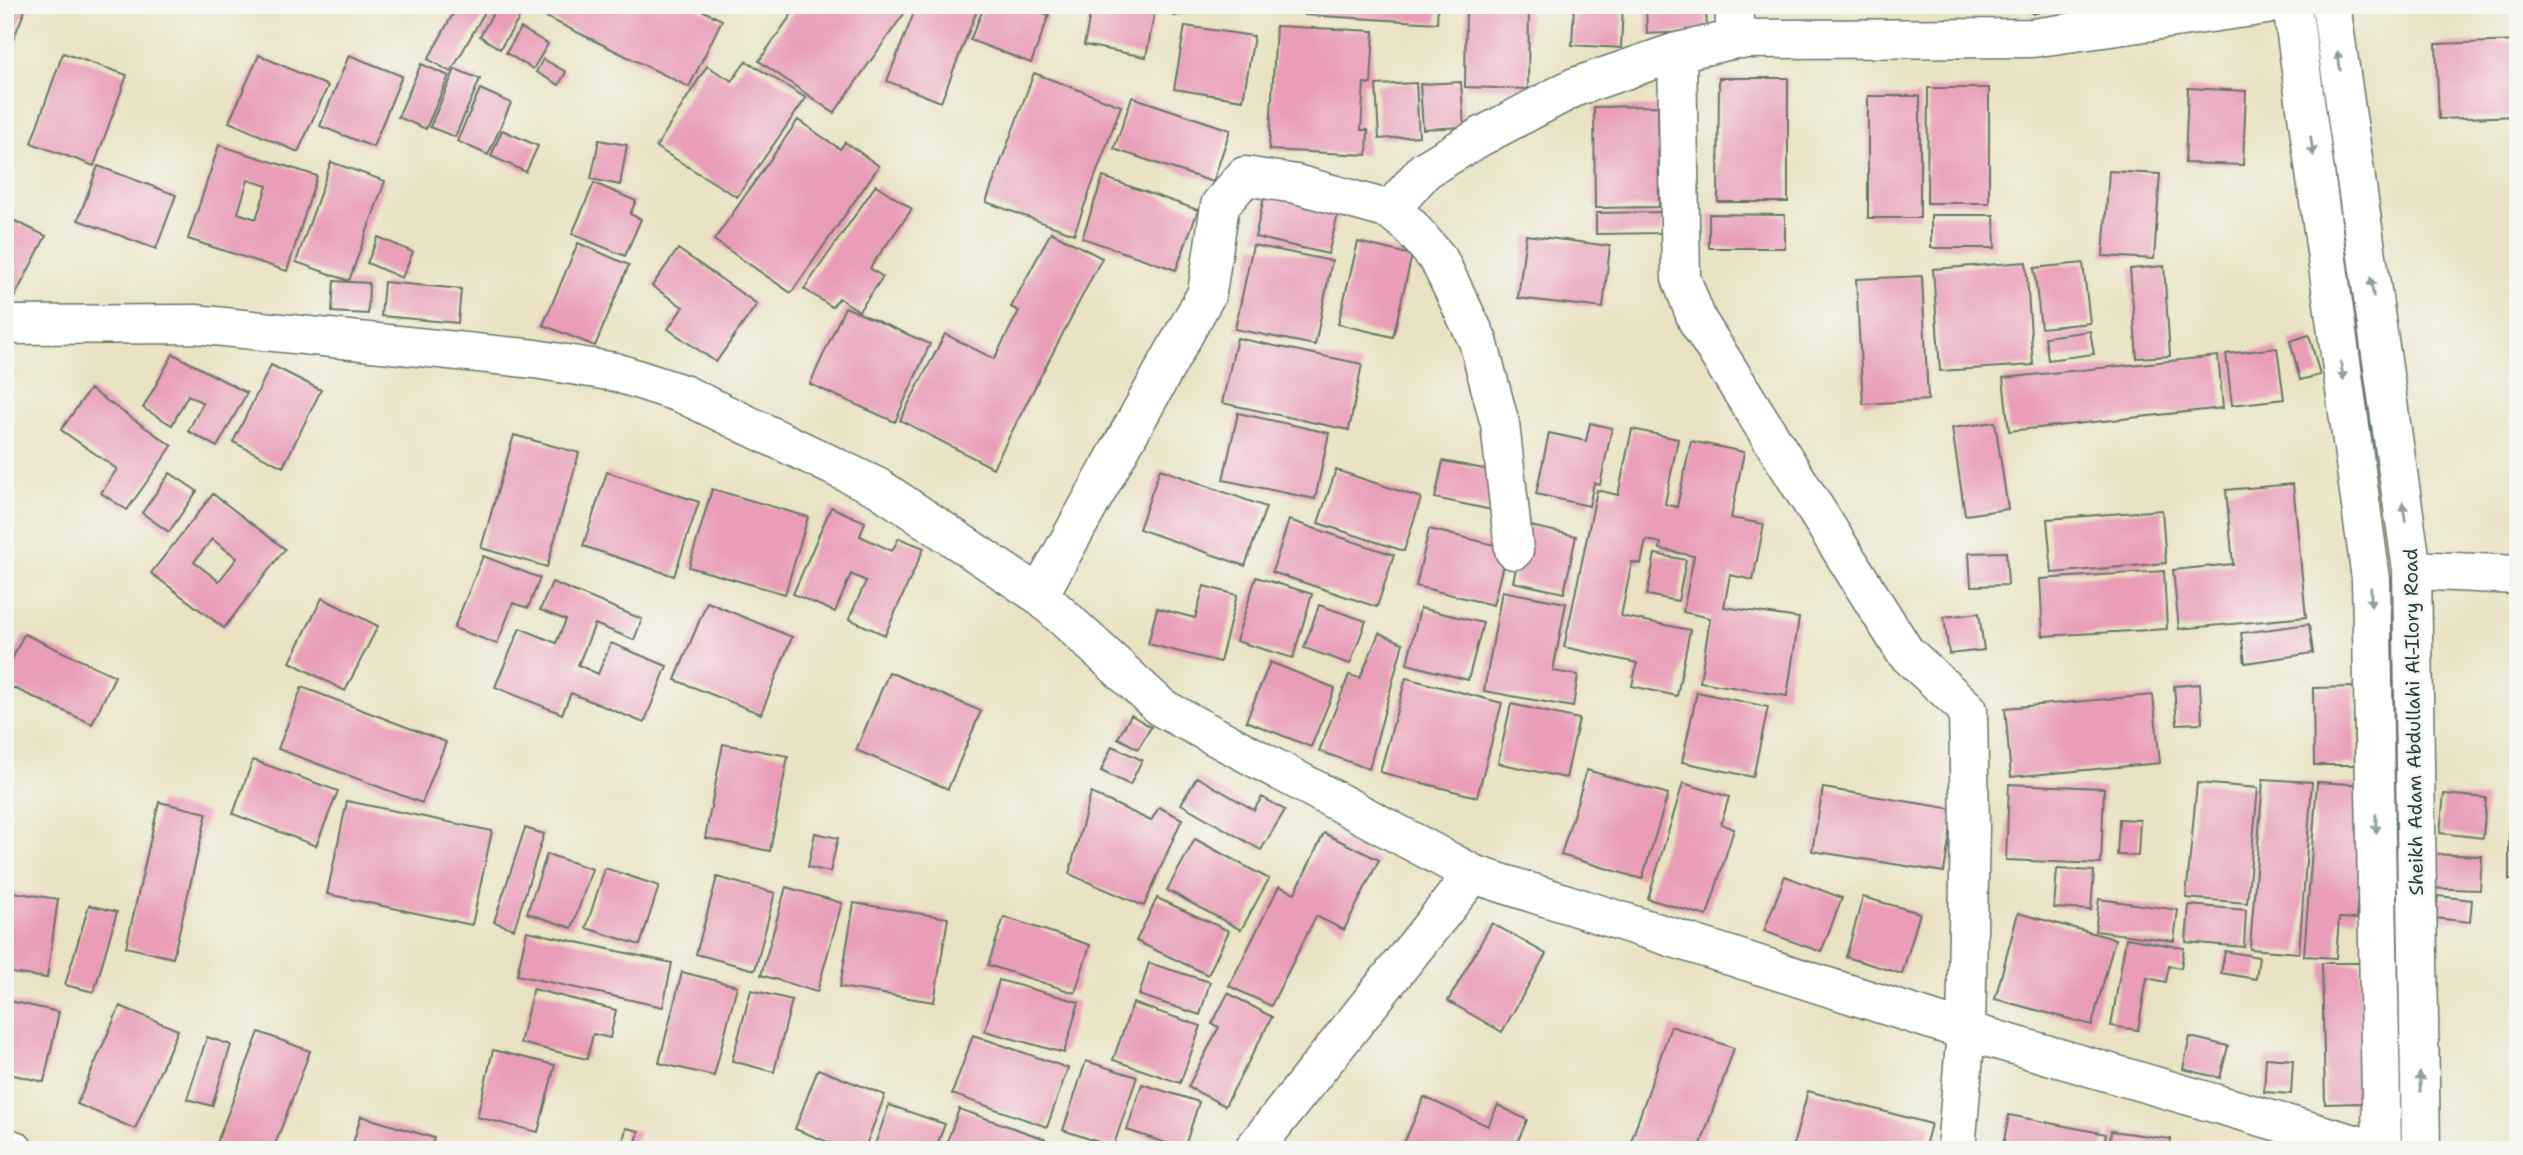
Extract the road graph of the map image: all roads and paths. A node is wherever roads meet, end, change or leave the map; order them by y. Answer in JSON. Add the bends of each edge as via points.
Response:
{"nodes":[{"id":1,"x":2267,"y":5,"type":"edge"},
{"id":2,"x":2292,"y":5,"type":"edge"},
{"id":3,"x":2331,"y":5,"type":"edge"},
{"id":4,"x":1735,"y":22,"type":"edge"},
{"id":5,"x":1678,"y":52,"type":"junction"},
{"id":6,"x":1390,"y":210,"type":"junction"},
{"id":7,"x":5,"y":325,"type":"edge"},
{"id":8,"x":1514,"y":550,"type":"dead end"},
{"id":9,"x":2412,"y":570,"type":"junction"},
{"id":10,"x":2518,"y":575,"type":"edge"},
{"id":11,"x":1039,"y":595,"type":"junction"},
{"id":12,"x":1473,"y":874,"type":"junction"},
{"id":13,"x":1966,"y":1031,"type":"junction"},
{"id":14,"x":5,"y":1147,"type":"edge"},
{"id":15,"x":14,"y":1150,"type":"edge"},
{"id":16,"x":1253,"y":1150,"type":"edge"},
{"id":17,"x":1956,"y":1150,"type":"edge"},
{"id":18,"x":2375,"y":1150,"type":"edge"},
{"id":19,"x":2382,"y":1150,"type":"edge"},
{"id":20,"x":2421,"y":1150,"type":"edge"}],
"edges":[{"from":1,"to":4,"type":"street","via":[[2032,38]]},
{"from":2,"to":19,"type":"street","name":"Sheikh Adam Abdullahi Al-Ilory Road","one_way":true,"via":[[2371,579]]},
{"from":9,"to":3,"type":"street","name":"Sheikh Adam Abdullahi Al-Ilory Road","one_way":true},
{"from":4,"to":5,"type":"street"},
{"from":5,"to":6,"type":"street","via":[[1574,87],[1480,137],[1425,170]]},
{"from":5,"to":13,"type":"street","via":[[1681,278],[1697,320],[1905,652],[1968,710]]},
{"from":6,"to":8,"type":"street","via":[[1439,260],[1478,341],[1500,424]]},
{"from":6,"to":11,"type":"street","via":[[1296,184],[1245,176],[1220,205],[1207,293]]},
{"from":7,"to":11,"type":"street","via":[[195,324],[535,359],[615,372],[683,394],[879,488]]},
{"from":9,"to":10,"type":"street"},
{"from":20,"to":9,"type":"street","name":"Sheikh Adam Abdullahi Al-Ilory Road","one_way":true},
{"from":11,"to":12,"type":"street","via":[[1162,708]]},
{"from":12,"to":13,"type":"street"},
{"from":12,"to":16,"type":"street"},
{"from":13,"to":17,"type":"street"},
{"from":13,"to":18,"type":"street"},
{"from":14,"to":15,"type":"street"}]}
